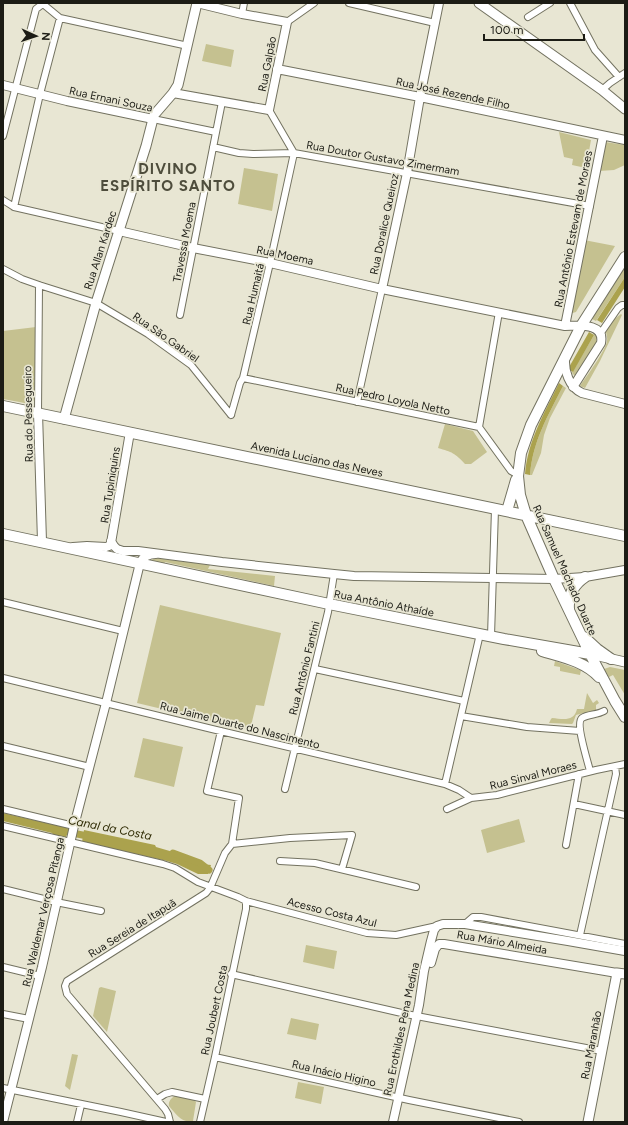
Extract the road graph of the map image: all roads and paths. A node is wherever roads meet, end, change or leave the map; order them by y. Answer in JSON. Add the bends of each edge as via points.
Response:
{"nodes":[{"id":1,"x":44,"y":3,"type":"edge"},
{"id":2,"x":198,"y":3,"type":"edge"},
{"id":3,"x":244,"y":3,"type":"edge"},
{"id":4,"x":314,"y":3,"type":"edge"},
{"id":5,"x":349,"y":3,"type":"edge"},
{"id":6,"x":439,"y":3,"type":"edge"},
{"id":7,"x":479,"y":3,"type":"edge"},
{"id":8,"x":550,"y":3,"type":"edge"},
{"id":9,"x":570,"y":3,"type":"edge"},
{"id":10,"x":242,"y":14,"type":"junction"},
{"id":11,"x":528,"y":17,"type":"dead end"},
{"id":12,"x":60,"y":18,"type":"junction"},
{"id":13,"x":286,"y":22,"type":"junction"},
{"id":14,"x":435,"y":23,"type":"junction"},
{"id":15,"x":188,"y":46,"type":"junction"},
{"id":16,"x":277,"y":70,"type":"junction"},
{"id":17,"x":625,"y":73,"type":"edge"},
{"id":18,"x":619,"y":77,"type":"junction"},
{"id":19,"x":3,"y":85,"type":"edge"},
{"id":20,"x":15,"y":88,"type":"junction"},
{"id":21,"x":602,"y":90,"type":"junction"},
{"id":22,"x":173,"y":93,"type":"junction"},
{"id":23,"x":40,"y":94,"type":"junction"},
{"id":24,"x":420,"y":97,"type":"junction"},
{"id":25,"x":222,"y":102,"type":"junction"},
{"id":26,"x":625,"y":109,"type":"edge"},
{"id":27,"x":269,"y":110,"type":"junction"},
{"id":28,"x":153,"y":119,"type":"junction"},
{"id":29,"x":216,"y":132,"type":"junction"},
{"id":30,"x":3,"y":136,"type":"edge"},
{"id":31,"x":603,"y":136,"type":"junction"},
{"id":32,"x":625,"y":140,"type":"edge"},
{"id":33,"x":213,"y":147,"type":"junction"},
{"id":34,"x":294,"y":153,"type":"junction"},
{"id":35,"x":407,"y":173,"type":"junction"},
{"id":36,"x":3,"y":200,"type":"edge"},
{"id":37,"x":590,"y":206,"type":"junction"},
{"id":38,"x":14,"y":207,"type":"junction"},
{"id":39,"x":120,"y":231,"type":"junction"},
{"id":40,"x":193,"y":248,"type":"junction"},
{"id":41,"x":625,"y":257,"type":"edge"},
{"id":42,"x":270,"y":263,"type":"junction"},
{"id":43,"x":3,"y":269,"type":"edge"},
{"id":44,"x":39,"y":285,"type":"junction"},
{"id":45,"x":382,"y":289,"type":"junction"},
{"id":46,"x":96,"y":303,"type":"junction"},
{"id":47,"x":625,"y":306,"type":"edge"},
{"id":48,"x":499,"y":312,"type":"junction"},
{"id":49,"x":180,"y":316,"type":"dead end"},
{"id":50,"x":565,"y":326,"type":"junction"},
{"id":51,"x":581,"y":326,"type":"junction"},
{"id":52,"x":600,"y":334,"type":"junction"},
{"id":53,"x":572,"y":342,"type":"junction"},
{"id":54,"x":565,"y":356,"type":"junction"},
{"id":55,"x":243,"y":378,"type":"junction"},
{"id":56,"x":573,"y":387,"type":"junction"},
{"id":57,"x":357,"y":402,"type":"junction"},
{"id":58,"x":625,"y":404,"type":"edge"},
{"id":59,"x":3,"y":406,"type":"edge"},
{"id":60,"x":38,"y":413,"type":"junction"},
{"id":61,"x":231,"y":415,"type":"joint"},
{"id":62,"x":64,"y":419,"type":"junction"},
{"id":63,"x":479,"y":427,"type":"junction"},
{"id":64,"x":130,"y":432,"type":"junction"},
{"id":65,"x":518,"y":476,"type":"junction"},
{"id":66,"x":495,"y":509,"type":"junction"},
{"id":67,"x":507,"y":511,"type":"junction"},
{"id":68,"x":526,"y":515,"type":"junction"},
{"id":69,"x":3,"y":534,"type":"edge"},
{"id":70,"x":624,"y":536,"type":"edge"},
{"id":71,"x":42,"y":541,"type":"junction"},
{"id":72,"x":112,"y":541,"type":"junction"},
{"id":73,"x":70,"y":548,"type":"junction"},
{"id":74,"x":156,"y":554,"type":"junction"},
{"id":75,"x":140,"y":563,"type":"junction"},
{"id":76,"x":625,"y":570,"type":"edge"},
{"id":77,"x":334,"y":574,"type":"junction"},
{"id":78,"x":492,"y":578,"type":"junction"},
{"id":79,"x":585,"y":578,"type":"junction"},
{"id":80,"x":554,"y":579,"type":"junction"},
{"id":81,"x":3,"y":602,"type":"edge"},
{"id":82,"x":329,"y":604,"type":"junction"},
{"id":83,"x":569,"y":610,"type":"junction"},
{"id":84,"x":123,"y":631,"type":"junction"},
{"id":85,"x":579,"y":631,"type":"junction"},
{"id":86,"x":480,"y":634,"type":"junction"},
{"id":87,"x":490,"y":636,"type":"junction"},
{"id":88,"x":504,"y":639,"type":"junction"},
{"id":89,"x":590,"y":654,"type":"junction"},
{"id":90,"x":611,"y":659,"type":"junction"},
{"id":91,"x":625,"y":662,"type":"edge"},
{"id":92,"x":315,"y":669,"type":"junction"},
{"id":93,"x":3,"y":678,"type":"edge"},
{"id":94,"x":607,"y":686,"type":"junction"},
{"id":95,"x":464,"y":702,"type":"junction"},
{"id":96,"x":106,"y":703,"type":"junction"},
{"id":97,"x":604,"y":711,"type":"dead end"},
{"id":98,"x":461,"y":716,"type":"junction"},
{"id":99,"x":625,"y":717,"type":"edge"},
{"id":100,"x":221,"y":731,"type":"junction"},
{"id":101,"x":580,"y":731,"type":"junction"},
{"id":102,"x":3,"y":746,"type":"edge"},
{"id":103,"x":295,"y":749,"type":"junction"},
{"id":104,"x":625,"y":764,"type":"edge"},
{"id":105,"x":615,"y":766,"type":"junction"},
{"id":106,"x":90,"y":767,"type":"junction"},
{"id":107,"x":590,"y":771,"type":"junction"},
{"id":108,"x":579,"y":774,"type":"junction"},
{"id":109,"x":445,"y":784,"type":"junction"},
{"id":110,"x":285,"y":789,"type":"dead end"},
{"id":111,"x":471,"y":798,"type":"junction"},
{"id":112,"x":574,"y":804,"type":"junction"},
{"id":113,"x":3,"y":809,"type":"edge"},
{"id":114,"x":447,"y":809,"type":"dead end"},
{"id":115,"x":608,"y":811,"type":"junction"},
{"id":116,"x":625,"y":815,"type":"edge"},
{"id":117,"x":3,"y":826,"type":"edge"},
{"id":118,"x":74,"y":827,"type":"junction"},
{"id":119,"x":70,"y":841,"type":"junction"},
{"id":120,"x":232,"y":844,"type":"junction"},
{"id":121,"x":566,"y":845,"type":"dead end"},
{"id":122,"x":280,"y":861,"type":"dead end"},
{"id":123,"x":342,"y":869,"type":"junction"},
{"id":124,"x":211,"y":887,"type":"junction"},
{"id":125,"x":416,"y":887,"type":"dead end"},
{"id":126,"x":3,"y":889,"type":"edge"},
{"id":127,"x":246,"y":901,"type":"junction"},
{"id":128,"x":56,"y":902,"type":"junction"},
{"id":129,"x":101,"y":911,"type":"dead end"},
{"id":130,"x":465,"y":924,"type":"junction"},
{"id":131,"x":437,"y":926,"type":"junction"},
{"id":132,"x":580,"y":935,"type":"junction"},
{"id":133,"x":625,"y":944,"type":"edge"},
{"id":134,"x":625,"y":951,"type":"edge"},
{"id":135,"x":3,"y":967,"type":"edge"},
{"id":136,"x":231,"y":974,"type":"junction"},
{"id":137,"x":621,"y":974,"type":"edge"},
{"id":138,"x":40,"y":976,"type":"junction"},
{"id":139,"x":419,"y":1005,"type":"junction"},
{"id":140,"x":3,"y":1014,"type":"edge"},
{"id":141,"x":417,"y":1016,"type":"junction"},
{"id":142,"x":29,"y":1020,"type":"junction"},
{"id":143,"x":602,"y":1050,"type":"junction"},
{"id":144,"x":215,"y":1057,"type":"junction"},
{"id":145,"x":7,"y":1089,"type":"edge"},
{"id":146,"x":398,"y":1097,"type":"junction"},
{"id":147,"x":157,"y":1099,"type":"junction"},
{"id":148,"x":205,"y":1099,"type":"junction"},
{"id":149,"x":81,"y":1104,"type":"junction"},
{"id":150,"x":146,"y":1120,"type":"edge"},
{"id":151,"x":3,"y":1122,"type":"edge"},
{"id":152,"x":77,"y":1122,"type":"edge"},
{"id":153,"x":166,"y":1122,"type":"edge"},
{"id":154,"x":170,"y":1122,"type":"edge"},
{"id":155,"x":200,"y":1122,"type":"edge"},
{"id":156,"x":393,"y":1122,"type":"edge"},
{"id":157,"x":517,"y":1122,"type":"edge"},
{"id":158,"x":588,"y":1122,"type":"edge"}],
"edges":[{"from":1,"to":12,"type":"street"},
{"from":1,"to":20,"type":"street","via":[[36,9]]},
{"from":2,"to":10,"type":"street"},
{"from":2,"to":15,"type":"main road","name":"Rua Allan Kardec"},
{"from":3,"to":10,"type":"street"},
{"from":4,"to":13,"type":"street"},
{"from":5,"to":14,"type":"street"},
{"from":6,"to":14,"type":"street","name":"Rua Doralice Queiroz"},
{"from":7,"to":21,"type":"main road"},
{"from":8,"to":11,"type":"street"},
{"from":9,"to":18,"type":"street","via":[[595,50]]},
{"from":10,"to":13,"type":"street"},
{"from":12,"to":15,"type":"street"},
{"from":12,"to":23,"type":"street"},
{"from":13,"to":16,"type":"street","name":"Rua Galpão"},
{"from":14,"to":24,"type":"street","name":"Rua Doralice Queiroz"},
{"from":15,"to":22,"type":"main road","name":"Rua Allan Kardec","via":[[180,80]]},
{"from":16,"to":24,"type":"street","name":"Rua José Rezende Filho"},
{"from":16,"to":27,"type":"street","name":"Rua Galpão"},
{"from":17,"to":18,"type":"street"},
{"from":18,"to":21,"type":"street"},
{"from":19,"to":20,"type":"street","name":"Rua Ernani Souza"},
{"from":20,"to":23,"type":"street","name":"Rua Ernani Souza"},
{"from":20,"to":30,"type":"street"},
{"from":21,"to":26,"type":"main road"},
{"from":22,"to":25,"type":"street"},
{"from":22,"to":28,"type":"main road","name":"Rua Allan Kardec"},
{"from":23,"to":28,"type":"street","name":"Rua Ernani Souza"},
{"from":23,"to":38,"type":"street"},
{"from":24,"to":31,"type":"street","name":"Rua José Rezende Filho"},
{"from":24,"to":35,"type":"street","name":"Rua Doralice Queiroz"},
{"from":25,"to":27,"type":"street"},
{"from":25,"to":29,"type":"street","name":"Travessa Moema"},
{"from":27,"to":34,"type":"street","name":"Rua Doutor Gustavo Zimermam"},
{"from":28,"to":29,"type":"street","name":"Rua Ernani Souza"},
{"from":28,"to":39,"type":"main road","name":"Rua Allan Kardec"},
{"from":29,"to":33,"type":"street","name":"Travessa Moema"},
{"from":31,"to":32,"type":"street","name":"Rua José Rezende Filho"},
{"from":31,"to":37,"type":"street","name":"Rua Antônio Estevam de Moraes"},
{"from":33,"to":34,"type":"street","via":[[253,154]]},
{"from":33,"to":40,"type":"street","name":"Travessa Moema"},
{"from":34,"to":35,"type":"street","name":"Rua Doutor Gustavo Zimermam"},
{"from":34,"to":42,"type":"street","name":"Rua Humaitá"},
{"from":35,"to":37,"type":"street","name":"Rua Doutor Gustavo Zimermam"},
{"from":35,"to":45,"type":"street","name":"Rua Doralice Queiroz"},
{"from":36,"to":38,"type":"street","name":"Rua Moema"},
{"from":37,"to":50,"type":"street","name":"Rua Antônio Estevam de Moraes"},
{"from":38,"to":39,"type":"street","name":"Rua Moema"},
{"from":39,"to":40,"type":"street","name":"Rua Moema"},
{"from":39,"to":46,"type":"main road","name":"Rua Allan Kardec"},
{"from":40,"to":42,"type":"street","name":"Rua Moema"},
{"from":40,"to":49,"type":"street","name":"Travessa Moema"},
{"from":41,"to":51,"type":"main road","name":"Rua Samuel Machado Duarte"},
{"from":42,"to":45,"type":"street","name":"Rua Moema"},
{"from":42,"to":55,"type":"street","name":"Rua Humaitá"},
{"from":43,"to":44,"type":"street","name":"Rua São Gabriel"},
{"from":44,"to":46,"type":"street","name":"Rua São Gabriel"},
{"from":44,"to":60,"type":"street","name":"Rua do Pessegueiro"},
{"from":45,"to":48,"type":"street","name":"Rua Moema"},
{"from":45,"to":57,"type":"street","name":"Rua Doralice Queiroz"},
{"from":46,"to":61,"type":"street","name":"Rua São Gabriel","via":[[148,334],[191,365]]},
{"from":46,"to":62,"type":"main road","name":"Rua Allan Kardec"},
{"from":47,"to":52,"type":"street","via":[[618,308]]},
{"from":48,"to":50,"type":"street","name":"Rua Moema"},
{"from":48,"to":63,"type":"street"},
{"from":50,"to":51,"type":"street","name":"Rua Moema"},
{"from":50,"to":53,"type":"street","via":[[571,332]]},
{"from":51,"to":52,"type":"street","via":[[594,328]]},
{"from":51,"to":53,"type":"main road","name":"Rua Samuel Machado Duarte"},
{"from":52,"to":56,"type":"street","via":[[599,347]]},
{"from":53,"to":54,"type":"main road","name":"Rua Samuel Machado Duarte"},
{"from":54,"to":56,"type":"street","via":[[566,369]]},
{"from":54,"to":65,"type":"main road","name":"Rua Samuel Machado Duarte","via":[[528,432],[520,458]]},
{"from":55,"to":57,"type":"street","name":"Rua Pedro Loyola Netto"},
{"from":55,"to":61,"type":"street","name":"Rua Humaitá"},
{"from":56,"to":58,"type":"street","via":[[582,393]]},
{"from":57,"to":63,"type":"street","name":"Rua Pedro Loyola Netto"},
{"from":59,"to":60,"type":"main road","name":"Avenida Luciano das Neves"},
{"from":60,"to":62,"type":"main road","name":"Avenida Luciano das Neves"},
{"from":60,"to":71,"type":"street","name":"Rua do Pessegueiro"},
{"from":62,"to":64,"type":"main road","name":"Avenida Luciano das Neves"},
{"from":63,"to":65,"type":"street","via":[[511,471]]},
{"from":64,"to":66,"type":"main road","name":"Avenida Luciano das Neves"},
{"from":64,"to":72,"type":"street","name":"Rua Tupiniquins"},
{"from":65,"to":67,"type":"main road"},
{"from":65,"to":68,"type":"main road","name":"Rua Samuel Machado Duarte"},
{"from":66,"to":67,"type":"main road","name":"Avenida Luciano das Neves"},
{"from":66,"to":78,"type":"street"},
{"from":67,"to":68,"type":"main road","name":"Avenida Luciano das Neves"},
{"from":68,"to":70,"type":"main road","name":"Avenida Luciano das Neves"},
{"from":68,"to":80,"type":"main road","name":"Rua Samuel Machado Duarte"},
{"from":69,"to":71,"type":"main road","name":"Rua Antônio Athaíde"},
{"from":71,"to":73,"type":"main road","name":"Rua Antônio Athaíde"},
{"from":72,"to":73,"type":"street","via":[[106,547]]},
{"from":72,"to":74,"type":"street","via":[[120,550]]},
{"from":73,"to":75,"type":"main road","name":"Rua Antônio Athaíde"},
{"from":74,"to":75,"type":"street","via":[[146,556]]},
{"from":74,"to":77,"type":"street"},
{"from":75,"to":82,"type":"main road","name":"Rua Antônio Athaíde"},
{"from":75,"to":84,"type":"street","name":"Rua Waldemar Verçosa Pitanga"},
{"from":76,"to":79,"type":"street"},
{"from":77,"to":78,"type":"street"},
{"from":77,"to":82,"type":"street","name":"Rua Antônio Fantini"},
{"from":78,"to":80,"type":"street"},
{"from":78,"to":87,"type":"street"},
{"from":79,"to":80,"type":"street"},
{"from":79,"to":83,"type":"main road","via":[[571,592]]},
{"from":80,"to":83,"type":"main road","name":"Rua Samuel Machado Duarte"},
{"from":81,"to":84,"type":"street"},
{"from":82,"to":86,"type":"main road","name":"Rua Antônio Athaíde"},
{"from":82,"to":92,"type":"street","name":"Rua Antônio Fantini"},
{"from":83,"to":85,"type":"main road","name":"Rua Samuel Machado Duarte"},
{"from":84,"to":96,"type":"street","name":"Rua Waldemar Verçosa Pitanga"},
{"from":85,"to":89,"type":"main road","name":"Rua Samuel Machado Duarte"},
{"from":85,"to":90,"type":"main road"},
{"from":86,"to":87,"type":"main road","name":"Rua Antônio Athaíde"},
{"from":86,"to":95,"type":"street"},
{"from":87,"to":88,"type":"main road","name":"Rua Antônio Athaíde"},
{"from":88,"to":89,"type":"main road","name":"Rua Antônio Athaíde"},
{"from":88,"to":94,"type":"main road","via":[[583,664]]},
{"from":89,"to":90,"type":"main road","name":"Rua Antônio Athaíde"},
{"from":89,"to":94,"type":"main road","name":"Rua Samuel Machado Duarte"},
{"from":90,"to":91,"type":"main road","name":"Rua Antônio Athaíde"},
{"from":92,"to":95,"type":"street"},
{"from":92,"to":103,"type":"street","name":"Rua Antônio Fantini"},
{"from":93,"to":96,"type":"street","name":"Rua Jaime Duarte do Nascimento"},
{"from":94,"to":99,"type":"main road"},
{"from":95,"to":98,"type":"street"},
{"from":96,"to":100,"type":"street","name":"Rua Jaime Duarte do Nascimento"},
{"from":96,"to":106,"type":"street","name":"Rua Waldemar Verçosa Pitanga"},
{"from":97,"to":101,"type":"street","via":[[583,717]]},
{"from":98,"to":101,"type":"street","via":[[527,727]]},
{"from":98,"to":109,"type":"street"},
{"from":100,"to":103,"type":"street","name":"Rua Jaime Duarte do Nascimento"},
{"from":100,"to":120,"type":"street","via":[[207,791],[239,798]]},
{"from":101,"to":107,"type":"street"},
{"from":102,"to":106,"type":"street"},
{"from":103,"to":109,"type":"street","name":"Rua Jaime Duarte do Nascimento"},
{"from":103,"to":110,"type":"street","name":"Rua Antônio Fantini"},
{"from":104,"to":105,"type":"street","name":"Rua Sinval Moraes"},
{"from":105,"to":107,"type":"street","name":"Rua Sinval Moraes"},
{"from":105,"to":115,"type":"street","via":[[616,774]]},
{"from":106,"to":118,"type":"street","name":"Rua Waldemar Verçosa Pitanga"},
{"from":107,"to":108,"type":"street","name":"Rua Sinval Moraes"},
{"from":108,"to":111,"type":"street","name":"Rua Sinval Moraes","via":[[497,795]]},
{"from":108,"to":112,"type":"street"},
{"from":109,"to":111,"type":"street","name":"Rua Jaime Duarte do Nascimento"},
{"from":111,"to":114,"type":"street","name":"Rua Sinval Moraes"},
{"from":112,"to":115,"type":"street"},
{"from":112,"to":121,"type":"street"},
{"from":113,"to":118,"type":"street"},
{"from":115,"to":116,"type":"street"},
{"from":115,"to":132,"type":"street"},
{"from":117,"to":119,"type":"street"},
{"from":118,"to":119,"type":"street","name":"Rua Waldemar Verçosa Pitanga"},
{"from":119,"to":124,"type":"street","via":[[163,864]]},
{"from":119,"to":128,"type":"street","name":"Rua Waldemar Verçosa Pitanga"},
{"from":120,"to":123,"type":"street","via":[[352,835]]},
{"from":120,"to":124,"type":"street","via":[[225,853]]},
{"from":122,"to":123,"type":"street","via":[[309,862]]},
{"from":123,"to":125,"type":"street"},
{"from":124,"to":127,"type":"street"},
{"from":124,"to":147,"type":"street","name":"Rua Sereia de Itapuã","via":[[206,893],[69,980],[65,986],[67,994]]},
{"from":126,"to":128,"type":"street"},
{"from":127,"to":131,"type":"street","name":"Acesso Costa Azul","via":[[367,933],[396,936]]},
{"from":127,"to":136,"type":"street","name":"Rua Joubert Costa"},
{"from":128,"to":129,"type":"street"},
{"from":128,"to":138,"type":"street","name":"Rua Waldemar Verçosa Pitanga"},
{"from":130,"to":131,"type":"street","name":"Rua Mário Almeida"},
{"from":130,"to":132,"type":"street","name":"Rua Mário Almeida","via":[[473,917],[481,917]]},
{"from":130,"to":134,"type":"street","name":"Rua Mário Almeida"},
{"from":131,"to":139,"type":"street","name":"Rua Erothildes Pena Medina","via":[[424,971]]},
{"from":132,"to":133,"type":"street","name":"Rua Mário Almeida"},
{"from":135,"to":138,"type":"street"},
{"from":136,"to":141,"type":"street"},
{"from":136,"to":144,"type":"street","name":"Rua Joubert Costa"},
{"from":137,"to":139,"type":"street","name":"Rua Mário Almeida","via":[[439,944],[435,949]]},
{"from":137,"to":143,"type":"main road","name":"Rua Maranhão"},
{"from":138,"to":142,"type":"street","name":"Rua Waldemar Verçosa Pitanga"},
{"from":139,"to":141,"type":"street","name":"Rua Erothildes Pena Medina"},
{"from":140,"to":142,"type":"street"},
{"from":141,"to":143,"type":"street"},
{"from":141,"to":146,"type":"street","name":"Rua Erothildes Pena Medina"},
{"from":142,"to":145,"type":"street","name":"Rua Waldemar Verçosa Pitanga"},
{"from":143,"to":158,"type":"main road","name":"Rua Maranhão"},
{"from":144,"to":146,"type":"street","name":"Rua Inácio Higino"},
{"from":144,"to":148,"type":"street","name":"Rua Joubert Costa"},
{"from":145,"to":149,"type":"street"},
{"from":145,"to":151,"type":"street","name":"Rua Waldemar Verçosa Pitanga"},
{"from":146,"to":156,"type":"street","name":"Rua Erothildes Pena Medina"},
{"from":146,"to":157,"type":"street","name":"Rua Inácio Higino"},
{"from":147,"to":148,"type":"street","via":[[172,1092]]},
{"from":147,"to":154,"type":"street","via":[[167,1111]]},
{"from":148,"to":155,"type":"street","name":"Rua Joubert Costa"},
{"from":149,"to":150,"type":"street"},
{"from":149,"to":152,"type":"street"},
{"from":150,"to":153,"type":"street"}]}
